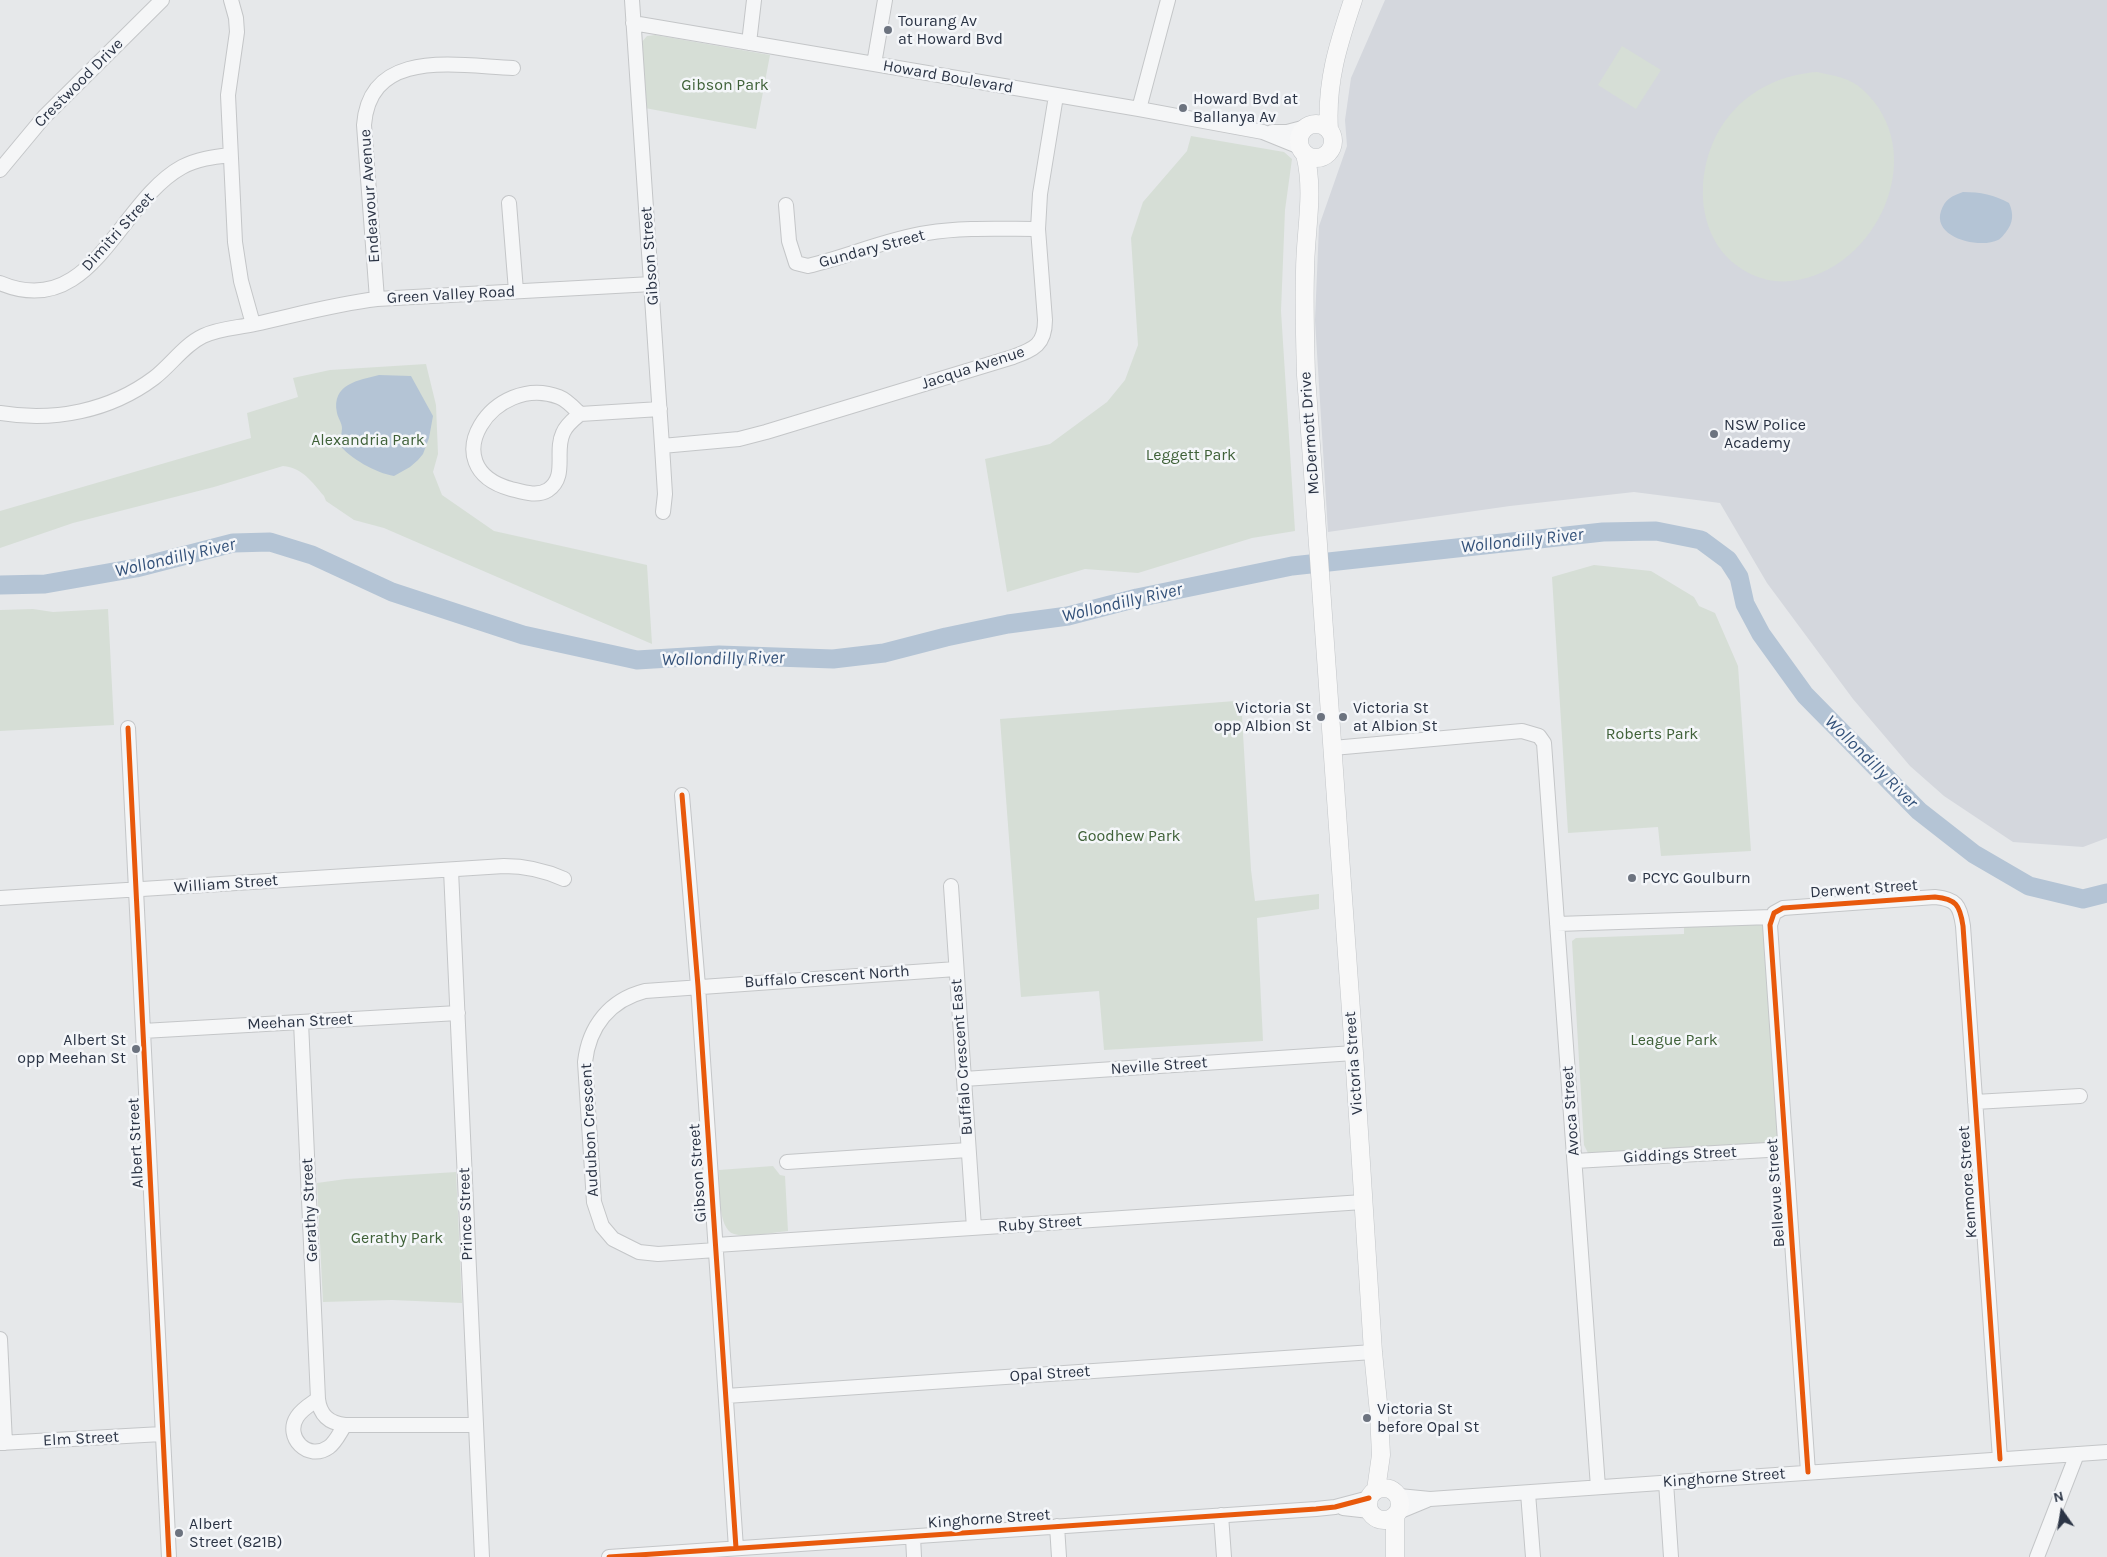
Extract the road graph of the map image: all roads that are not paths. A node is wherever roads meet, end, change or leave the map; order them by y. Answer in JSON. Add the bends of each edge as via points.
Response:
{"nodes":[{"id":1,"x":162,"y":0,"type":"edge"},
{"id":2,"x":231,"y":0,"type":"edge"},
{"id":3,"x":632,"y":0,"type":"edge"},
{"id":4,"x":754,"y":0,"type":"edge"},
{"id":5,"x":885,"y":0,"type":"edge"},
{"id":6,"x":1168,"y":0,"type":"edge"},
{"id":7,"x":1353,"y":0,"type":"edge"},
{"id":8,"x":633,"y":23,"type":"junction"},
{"id":9,"x":749,"y":43,"type":"junction"},
{"id":10,"x":874,"y":64,"type":"junction"},
{"id":11,"x":512,"y":68,"type":"dead end"},
{"id":12,"x":1328,"y":92,"type":"junction"},
{"id":13,"x":1056,"y":96,"type":"junction"},
{"id":14,"x":1139,"y":109,"type":"junction"},
{"id":15,"x":1308,"y":126,"type":"junction"},
{"id":16,"x":1329,"y":130,"type":"junction"},
{"id":17,"x":1263,"y":132,"type":"junction"},
{"id":18,"x":1302,"y":151,"type":"junction"},
{"id":19,"x":230,"y":155,"type":"junction"},
{"id":20,"x":1325,"y":155,"type":"junction"},
{"id":21,"x":0,"y":170,"type":"edge"},
{"id":22,"x":1310,"y":196,"type":"junction"},
{"id":23,"x":509,"y":203,"type":"dead end"},
{"id":24,"x":786,"y":205,"type":"dead end"},
{"id":25,"x":1038,"y":229,"type":"junction"},
{"id":26,"x":0,"y":283,"type":"edge"},
{"id":27,"x":652,"y":284,"type":"junction"},
{"id":28,"x":516,"y":291,"type":"junction"},
{"id":29,"x":377,"y":299,"type":"junction"},
{"id":30,"x":253,"y":324,"type":"junction"},
{"id":31,"x":660,"y":408,"type":"junction"},
{"id":32,"x":0,"y":413,"type":"edge"},
{"id":33,"x":580,"y":414,"type":"junction"},
{"id":34,"x":662,"y":446,"type":"junction"},
{"id":35,"x":663,"y":512,"type":"dead end"},
{"id":36,"x":1326,"y":671,"type":"joint"},
{"id":37,"x":128,"y":728,"type":"dead end"},
{"id":38,"x":1333,"y":748,"type":"junction"},
{"id":39,"x":682,"y":796,"type":"dead end"},
{"id":40,"x":452,"y":870,"type":"junction"},
{"id":41,"x":564,"y":879,"type":"dead end"},
{"id":42,"x":951,"y":886,"type":"dead end"},
{"id":43,"x":136,"y":890,"type":"junction"},
{"id":44,"x":0,"y":898,"type":"edge"},
{"id":45,"x":1957,"y":904,"type":"joint"},
{"id":46,"x":1773,"y":915,"type":"junction"},
{"id":47,"x":1556,"y":924,"type":"junction"},
{"id":48,"x":956,"y":969,"type":"junction"},
{"id":49,"x":698,"y":986,"type":"junction"},
{"id":50,"x":458,"y":1013,"type":"junction"},
{"id":51,"x":301,"y":1022,"type":"junction"},
{"id":52,"x":143,"y":1031,"type":"junction"},
{"id":53,"x":1354,"y":1053,"type":"junction"},
{"id":54,"x":964,"y":1079,"type":"junction"},
{"id":55,"x":2080,"y":1096,"type":"dead end"},
{"id":56,"x":1975,"y":1102,"type":"junction"},
{"id":57,"x":1785,"y":1149,"type":"junction"},
{"id":58,"x":968,"y":1150,"type":"junction"},
{"id":59,"x":786,"y":1162,"type":"dead end"},
{"id":60,"x":1575,"y":1162,"type":"junction"},
{"id":61,"x":1363,"y":1202,"type":"junction"},
{"id":62,"x":974,"y":1228,"type":"junction"},
{"id":63,"x":716,"y":1248,"type":"junction"},
{"id":64,"x":0,"y":1339,"type":"edge"},
{"id":65,"x":1373,"y":1352,"type":"junction"},
{"id":66,"x":726,"y":1396,"type":"junction"},
{"id":67,"x":318,"y":1399,"type":"junction"},
{"id":68,"x":345,"y":1425,"type":"junction"},
{"id":69,"x":475,"y":1425,"type":"junction"},
{"id":70,"x":162,"y":1434,"type":"junction"},
{"id":71,"x":2,"y":1443,"type":"edge"},
{"id":72,"x":2107,"y":1452,"type":"edge"},
{"id":73,"x":2077,"y":1454,"type":"junction"},
{"id":74,"x":2000,"y":1459,"type":"junction"},
{"id":75,"x":1808,"y":1472,"type":"junction"},
{"id":76,"x":1666,"y":1482,"type":"junction"},
{"id":77,"x":1598,"y":1487,"type":"junction"},
{"id":78,"x":1528,"y":1493,"type":"junction"},
{"id":79,"x":1384,"y":1504,"type":"junction"},
{"id":80,"x":1221,"y":1515,"type":"junction"},
{"id":81,"x":1057,"y":1526,"type":"junction"},
{"id":82,"x":913,"y":1536,"type":"junction"},
{"id":83,"x":736,"y":1548,"type":"junction"},
{"id":84,"x":765,"y":1552,"type":"edge"},
{"id":85,"x":169,"y":1557,"type":"edge"},
{"id":86,"x":482,"y":1557,"type":"edge"},
{"id":87,"x":610,"y":1557,"type":"edge"},
{"id":88,"x":914,"y":1557,"type":"edge"},
{"id":89,"x":1059,"y":1557,"type":"edge"},
{"id":90,"x":1224,"y":1557,"type":"edge"},
{"id":91,"x":1386,"y":1557,"type":"edge"},
{"id":92,"x":1396,"y":1557,"type":"edge"},
{"id":93,"x":1532,"y":1557,"type":"edge"},
{"id":94,"x":1671,"y":1557,"type":"edge"},
{"id":95,"x":2037,"y":1557,"type":"edge"}],
"edges":[{"from":1,"to":21,"type":"street","name":"Crestwood Drive","via":[[44,118]]},
{"from":2,"to":19,"type":"street","via":[[237,32],[228,95]]},
{"from":3,"to":8,"type":"street","name":"Gibson Street"},
{"from":4,"to":9,"type":"street"},
{"from":5,"to":10,"type":"street"},
{"from":6,"to":14,"type":"street"},
{"from":7,"to":12,"type":"main road","via":[[1340,37]]},
{"from":8,"to":9,"type":"street","name":"Howard Boulevard"},
{"from":8,"to":27,"type":"street","name":"Gibson Street"},
{"from":9,"to":10,"type":"street","name":"Howard Boulevard"},
{"from":10,"to":13,"type":"street","name":"Howard Boulevard"},
{"from":11,"to":29,"type":"street","name":"Endeavour Avenue","via":[[418,65],[384,80],[372,94],[365,111],[364,125]]},
{"from":12,"to":15,"type":"main road"},
{"from":12,"to":16,"type":"main road"},
{"from":13,"to":14,"type":"street","name":"Howard Boulevard"},
{"from":13,"to":25,"type":"street","name":"Jacqua Avenue","via":[[1040,194]]},
{"from":14,"to":17,"type":"street","name":"Howard Boulevard"},
{"from":15,"to":16,"type":"main road","via":[[1320,125]]},
{"from":15,"to":17,"type":"street","name":"Howard Boulevard","via":[[1287,132]]},
{"from":15,"to":18,"type":"main road","via":[[1299,136]]},
{"from":16,"to":20,"type":"main road","via":[[1332,146]]},
{"from":17,"to":18,"type":"street","name":"Howard Boulevard"},
{"from":18,"to":20,"type":"main road","via":[[1317,158]]},
{"from":18,"to":22,"type":"main road","name":"McDermott Drive","via":[[1308,167]]},
{"from":19,"to":26,"type":"street","name":"Dimitri Street","via":[[194,162],[167,178],[91,265],[64,284],[34,291]]},
{"from":19,"to":30,"type":"street","via":[[237,261]]},
{"from":20,"to":22,"type":"main road","name":"McDermott Drive"},
{"from":22,"to":36,"type":"main road","name":"McDermott Drive","via":[[1305,271],[1306,375]]},
{"from":23,"to":28,"type":"street"},
{"from":24,"to":25,"type":"street","name":"Gundary Street","via":[[792,253],[796,263],[808,266],[926,233],[955,229]]},
{"from":25,"to":34,"type":"street","name":"Jacqua Avenue","via":[[1045,333],[1040,343],[1028,351],[766,432]]},
{"from":27,"to":28,"type":"street","name":"Green Valley Road"},
{"from":27,"to":31,"type":"street","name":"Gibson Street"},
{"from":28,"to":29,"type":"street","name":"Green Valley Road"},
{"from":29,"to":30,"type":"street","name":"Green Valley Road","via":[[334,305]]},
{"from":30,"to":32,"type":"street","name":"Green Valley Road","via":[[218,330],[201,337],[149,381],[99,406],[54,416]]},
{"from":31,"to":33,"type":"street"},
{"from":31,"to":34,"type":"street","name":"Gibson Street"},
{"from":33,"to":33,"type":"street","via":[[560,398],[545,394],[525,394],[505,401],[494,408],[479,427],[473,449],[478,467],[500,486],[532,493],[547,490],[558,477],[563,432]]},
{"from":34,"to":35,"type":"street","name":"Gibson Street"},
{"from":36,"to":38,"type":"main road","name":"Victoria Street"},
{"from":37,"to":43,"type":"street","name":"Albert Street"},
{"from":38,"to":47,"type":"street","name":"Avoca Street","via":[[1522,731],[1539,736],[1545,753]]},
{"from":38,"to":53,"type":"main road","name":"Victoria Street"},
{"from":39,"to":49,"type":"street","name":"Gibson Street"},
{"from":40,"to":41,"type":"street","name":"William Street","via":[[527,866]]},
{"from":40,"to":43,"type":"street","name":"William Street"},
{"from":40,"to":50,"type":"street","name":"Prince Street"},
{"from":42,"to":48,"type":"street","name":"Buffalo Crescent East"},
{"from":43,"to":44,"type":"street","name":"William Street"},
{"from":43,"to":52,"type":"street","name":"Albert Street"},
{"from":45,"to":46,"type":"street","name":"Derwent Street","via":[[1947,898],[1935,897],[1794,906]]},
{"from":45,"to":56,"type":"street","name":"Kenmore Street","via":[[1962,913]]},
{"from":46,"to":47,"type":"street","name":"Derwent Street"},
{"from":46,"to":57,"type":"street","name":"Bellevue Street","via":[[1770,936]]},
{"from":47,"to":60,"type":"street","name":"Avoca Street"},
{"from":48,"to":49,"type":"street","name":"Buffalo Crescent North"},
{"from":48,"to":54,"type":"street","name":"Buffalo Crescent East"},
{"from":49,"to":63,"type":"street","name":"Gibson Street"},
{"from":49,"to":63,"type":"street","name":"Audubon Crescent","via":[[646,991],[627,997],[602,1016],[592,1033],[585,1062],[593,1193],[595,1210],[602,1226],[613,1240],[630,1249],[648,1254]]},
{"from":50,"to":51,"type":"street","name":"Meehan Street"},
{"from":50,"to":69,"type":"street","name":"Prince Street"},
{"from":51,"to":52,"type":"street","name":"Meehan Street"},
{"from":51,"to":67,"type":"street","name":"Gerathy Street"},
{"from":52,"to":70,"type":"street","name":"Albert Street"},
{"from":53,"to":54,"type":"street","name":"Neville Street"},
{"from":53,"to":61,"type":"main road","name":"Victoria Street"},
{"from":54,"to":58,"type":"street","name":"Buffalo Crescent East"},
{"from":55,"to":56,"type":"street"},
{"from":56,"to":74,"type":"street","name":"Kenmore Street"},
{"from":57,"to":60,"type":"street","name":"Giddings Street"},
{"from":57,"to":75,"type":"street","name":"Bellevue Street"},
{"from":58,"to":59,"type":"street"},
{"from":58,"to":62,"type":"street","name":"Buffalo Crescent East"},
{"from":60,"to":77,"type":"street","name":"Avoca Street"},
{"from":61,"to":62,"type":"street","name":"Ruby Street"},
{"from":61,"to":65,"type":"main road","name":"Victoria Street"},
{"from":62,"to":63,"type":"street","name":"Ruby Street"},
{"from":63,"to":66,"type":"street","name":"Gibson Street"},
{"from":64,"to":71,"type":"street"},
{"from":65,"to":66,"type":"street","name":"Opal Street"},
{"from":65,"to":79,"type":"main road","name":"Victoria Street"},
{"from":66,"to":83,"type":"street","name":"Gibson Street"},
{"from":67,"to":68,"type":"street","name":"Gerathy Street","via":[[330,1422]]},
{"from":67,"to":68,"type":"street","via":[[296,1417],[293,1428],[298,1444],[308,1451],[321,1451],[330,1446]]},
{"from":68,"to":69,"type":"street","name":"Gerathy Street"},
{"from":69,"to":86,"type":"street","name":"Prince Street"},
{"from":70,"to":71,"type":"street","name":"Elm Street"},
{"from":70,"to":85,"type":"street","name":"Albert Street"},
{"from":72,"to":73,"type":"street","name":"Kinghorne Street"},
{"from":73,"to":74,"type":"street","name":"Kinghorne Street"},
{"from":73,"to":95,"type":"street"},
{"from":74,"to":75,"type":"street","name":"Kinghorne Street"},
{"from":75,"to":76,"type":"street","name":"Kinghorne Street"},
{"from":76,"to":77,"type":"street","name":"Kinghorne Street"},
{"from":76,"to":94,"type":"street"},
{"from":77,"to":78,"type":"street","name":"Kinghorne Street"},
{"from":78,"to":79,"type":"street","name":"Kinghorne Street"},
{"from":78,"to":93,"type":"street"},
{"from":79,"to":80,"type":"street","name":"Kinghorne Street"},
{"from":79,"to":91,"type":"main road","name":"Victoria Street","via":[[1382,1532]]},
{"from":79,"to":92,"type":"main road","name":"Victoria Street"},
{"from":80,"to":81,"type":"street","name":"Kinghorne Street"},
{"from":80,"to":90,"type":"street"},
{"from":81,"to":82,"type":"street","name":"Kinghorne Street"},
{"from":81,"to":89,"type":"street"},
{"from":82,"to":84,"type":"street","name":"Kinghorne Street"},
{"from":82,"to":88,"type":"street"},
{"from":83,"to":84,"type":"street","name":"Kinghorne Street"},
{"from":83,"to":87,"type":"street","name":"Kinghorne Street"}]}
